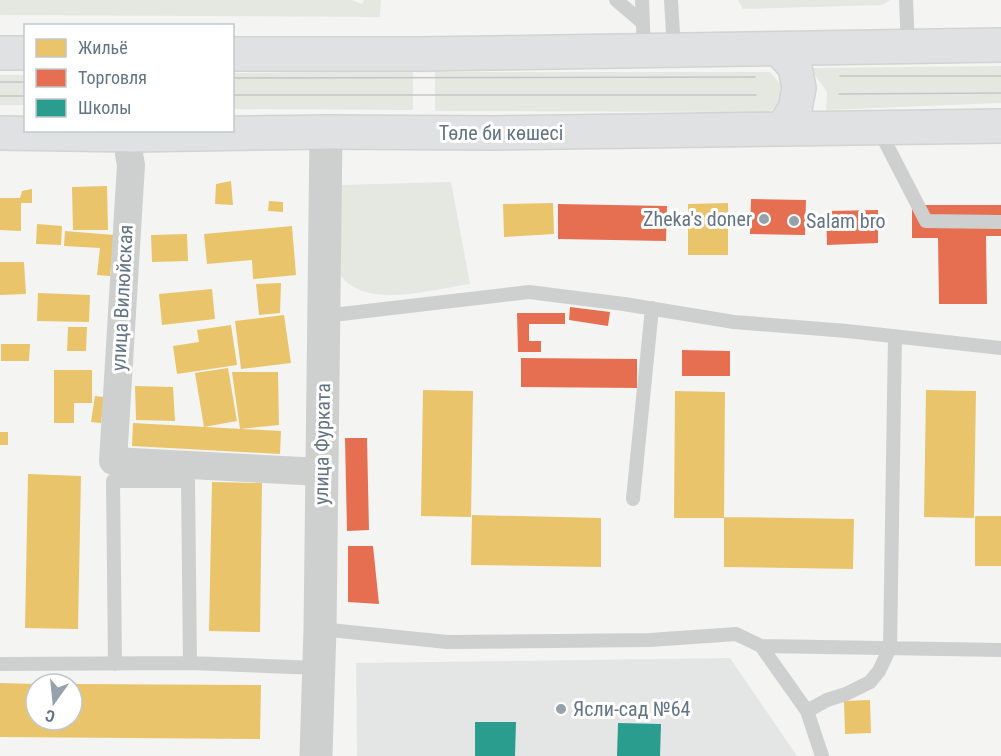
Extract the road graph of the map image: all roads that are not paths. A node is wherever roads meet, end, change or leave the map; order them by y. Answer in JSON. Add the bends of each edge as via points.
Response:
{"nodes":[{"id":1,"x":616,"y":0,"type":"edge"},
{"id":2,"x":642,"y":0,"type":"edge"},
{"id":3,"x":671,"y":0,"type":"edge"},
{"id":4,"x":906,"y":0,"type":"edge"},
{"id":5,"x":654,"y":42,"type":"junction"},
{"id":6,"x":1001,"y":45,"type":"edge"},
{"id":7,"x":908,"y":47,"type":"junction"},
{"id":8,"x":779,"y":49,"type":"junction"},
{"id":9,"x":0,"y":53,"type":"edge"},
{"id":10,"x":24,"y":53,"type":"edge"},
{"id":11,"x":234,"y":54,"type":"edge"},
{"id":12,"x":1001,"y":126,"type":"edge"},
{"id":13,"x":878,"y":128,"type":"junction"},
{"id":14,"x":782,"y":129,"type":"junction"},
{"id":15,"x":327,"y":132,"type":"junction"},
{"id":16,"x":0,"y":133,"type":"edge"},
{"id":17,"x":133,"y":133,"type":"edge"},
{"id":18,"x":1001,"y":222,"type":"edge"},
{"id":19,"x":652,"y":308,"type":"junction"},
{"id":20,"x":324,"y":316,"type":"junction"},
{"id":21,"x":895,"y":336,"type":"junction"},
{"id":22,"x":1001,"y":348,"type":"edge"},
{"id":23,"x":322,"y":472,"type":"junction"},
{"id":24,"x":633,"y":499,"type":"dead end"},
{"id":25,"x":320,"y":629,"type":"junction"},
{"id":26,"x":761,"y":646,"type":"junction"},
{"id":27,"x":890,"y":648,"type":"junction"},
{"id":28,"x":1001,"y":650,"type":"edge"},
{"id":29,"x":190,"y":663,"type":"junction"},
{"id":30,"x":0,"y":664,"type":"edge"},
{"id":31,"x":115,"y":664,"type":"junction"},
{"id":32,"x":318,"y":668,"type":"junction"},
{"id":33,"x":807,"y":711,"type":"junction"},
{"id":34,"x":316,"y":756,"type":"edge"},
{"id":35,"x":822,"y":756,"type":"edge"}],
"edges":[{"from":1,"to":5,"type":"lane"},
{"from":2,"to":5,"type":"lane"},
{"from":3,"to":5,"type":"lane"},
{"from":4,"to":7,"type":"lane"},
{"from":5,"to":8,"type":"main road"},
{"from":5,"to":11,"type":"main road","via":[[423,54]]},
{"from":6,"to":7,"type":"main road"},
{"from":7,"to":8,"type":"main road"},
{"from":8,"to":14,"type":"main road","via":[[795,67],[799,88],[795,109]]},
{"from":9,"to":10,"type":"main road"},
{"from":12,"to":13,"type":"main road","name":"Төле би көшесі"},
{"from":13,"to":14,"type":"main road","name":"Төле би көшесі"},
{"from":13,"to":18,"type":"lane","via":[[927,221]]},
{"from":14,"to":15,"type":"main road","name":"Төле би көшесі","via":[[495,134]]},
{"from":15,"to":17,"type":"main road","name":"Төле би көшесі"},
{"from":15,"to":20,"type":"street","name":"улица Фурката"},
{"from":16,"to":17,"type":"main road","name":"Төле би көшесі"},
{"from":17,"to":23,"type":"street","name":"улица Вилюйская","via":[[113,461]]},
{"from":19,"to":20,"type":"lane","via":[[529,292]]},
{"from":19,"to":21,"type":"lane","via":[[734,322]]},
{"from":19,"to":24,"type":"lane"},
{"from":20,"to":23,"type":"street","name":"улица Фурката"},
{"from":21,"to":22,"type":"lane"},
{"from":21,"to":27,"type":"lane"},
{"from":23,"to":25,"type":"street","name":"улица Фурката"},
{"from":25,"to":26,"type":"lane","via":[[465,642],[650,640],[736,634]]},
{"from":25,"to":32,"type":"street","name":"улица Фурката"},
{"from":26,"to":27,"type":"lane"},
{"from":26,"to":33,"type":"lane"},
{"from":27,"to":28,"type":"lane"},
{"from":27,"to":33,"type":"lane","via":[[870,682]]},
{"from":29,"to":31,"type":"lane"},
{"from":29,"to":31,"type":"lane","via":[[188,480],[113,481]]},
{"from":29,"to":32,"type":"lane"},
{"from":30,"to":31,"type":"lane"},
{"from":32,"to":34,"type":"street","name":"улица Фурката"},
{"from":33,"to":35,"type":"lane"}]}
